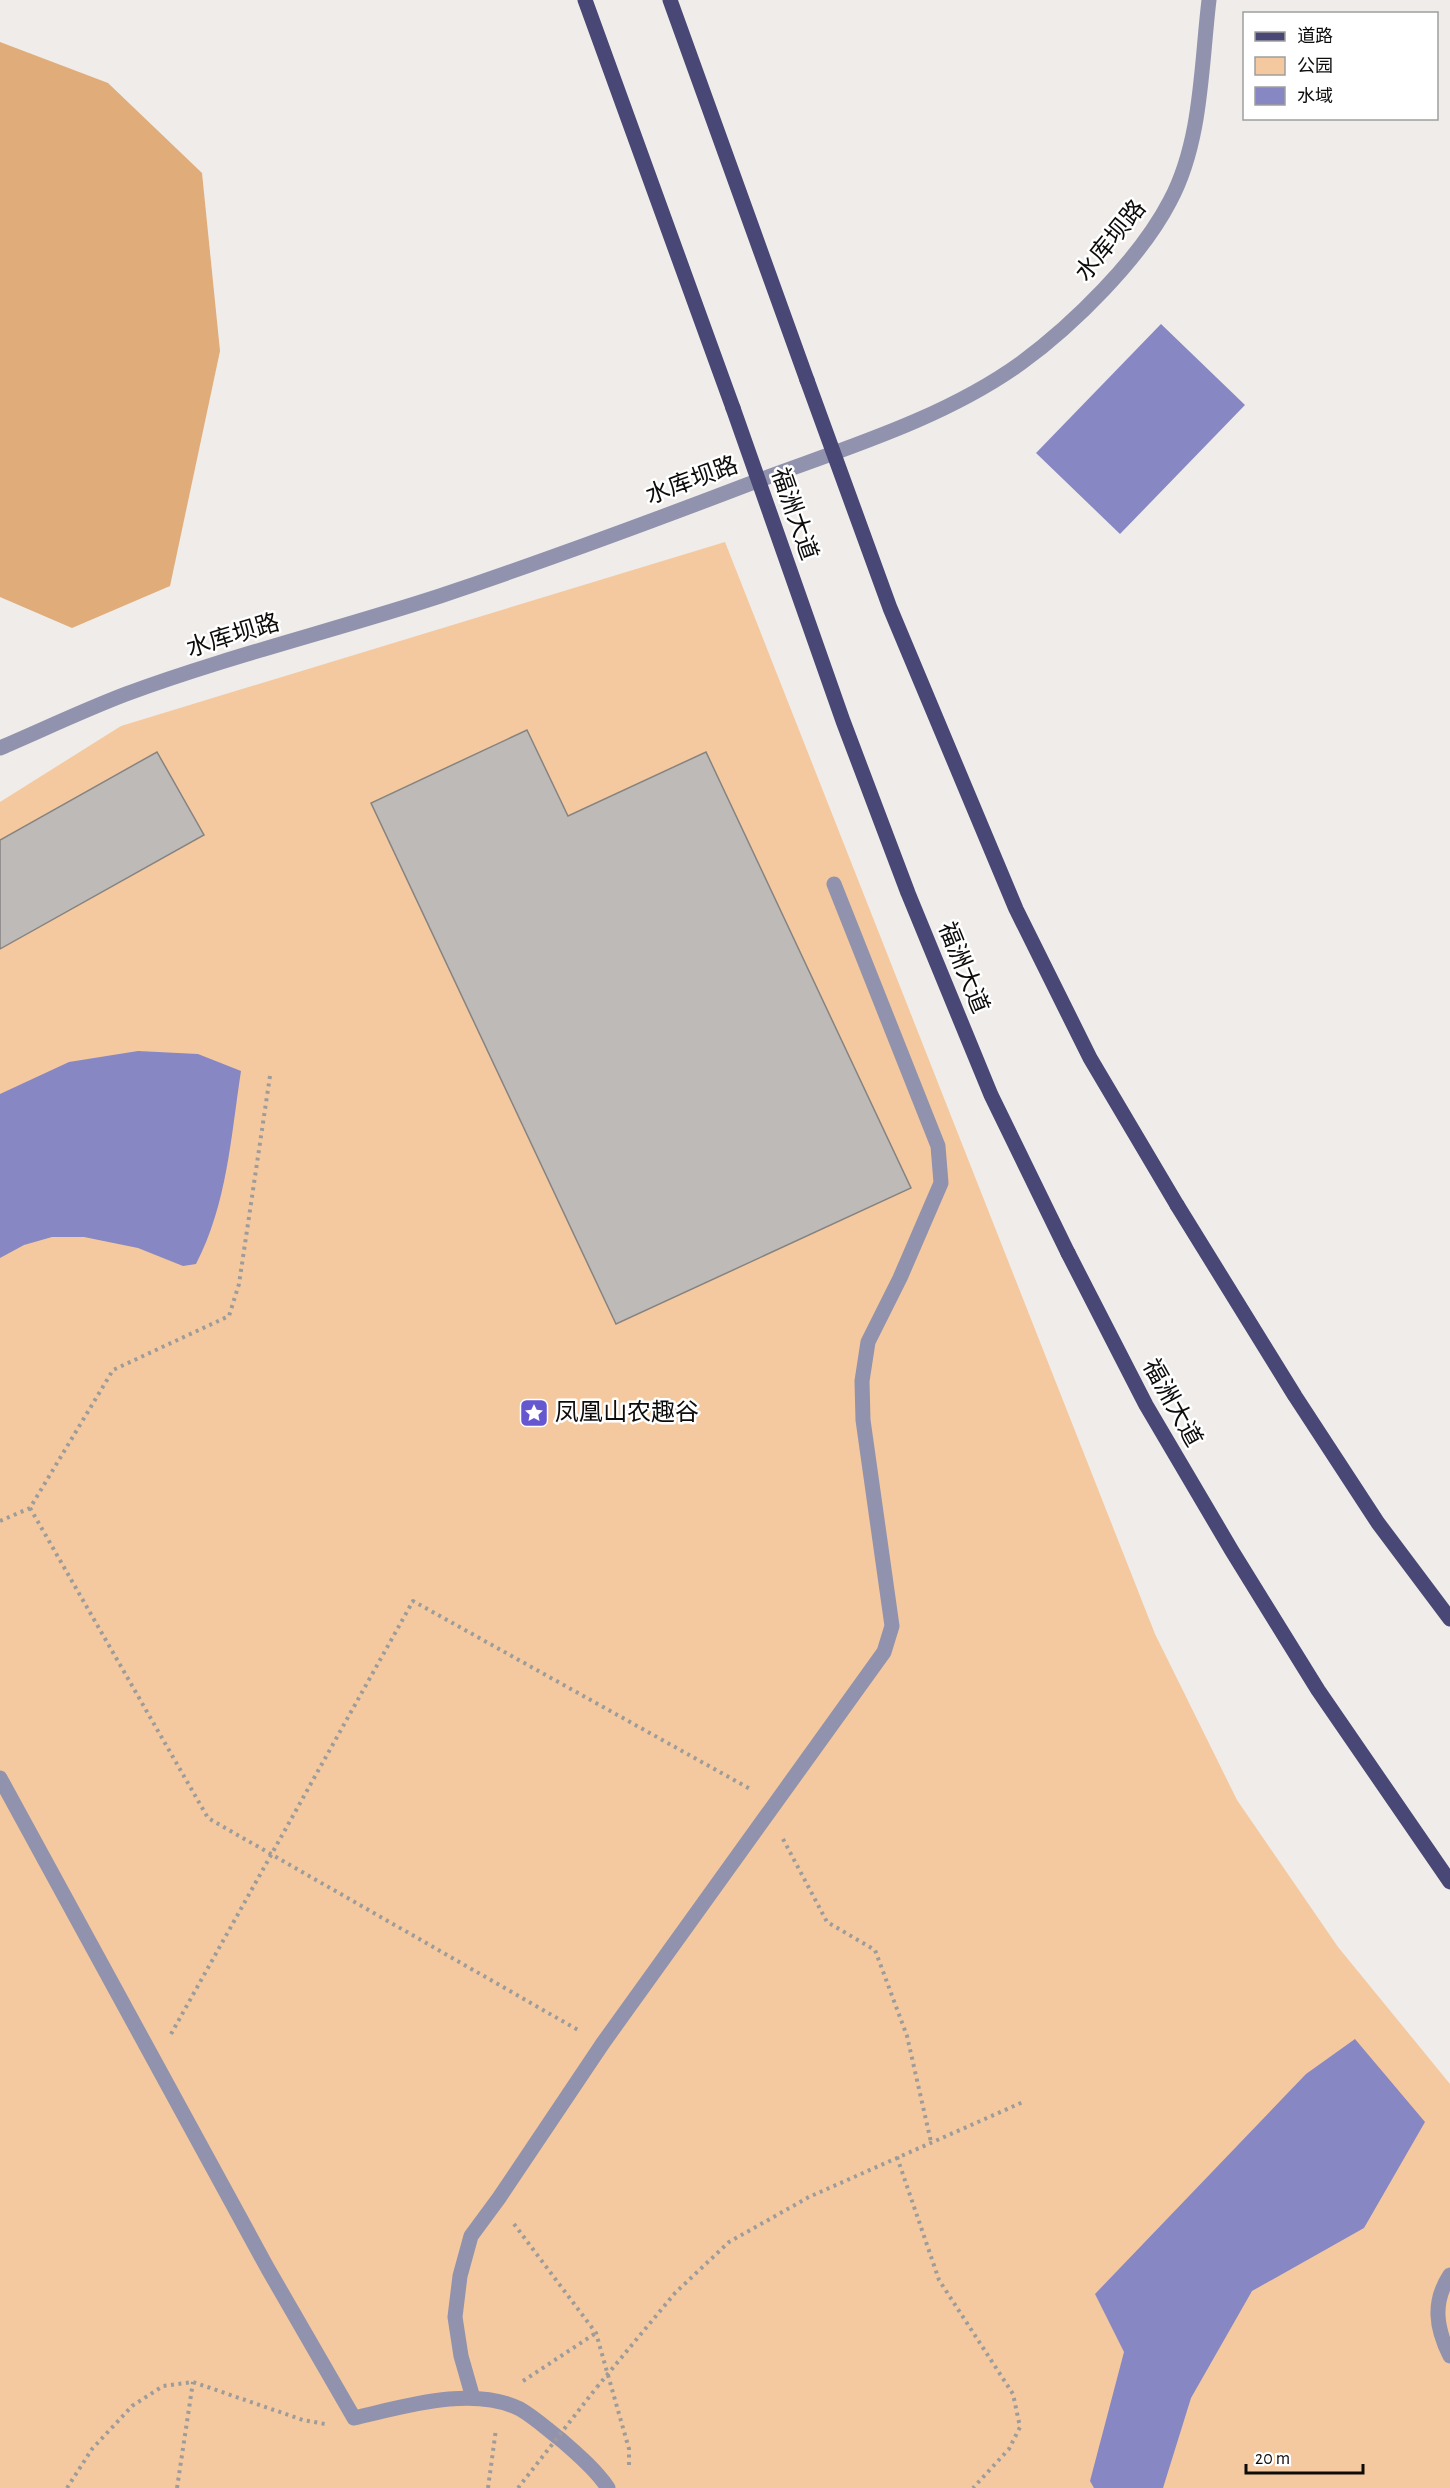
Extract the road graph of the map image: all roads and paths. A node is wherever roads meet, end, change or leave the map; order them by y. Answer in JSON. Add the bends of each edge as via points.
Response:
{"nodes":[{"id":1,"x":585,"y":0,"type":"edge"},
{"id":2,"x":670,"y":0,"type":"edge"},
{"id":3,"x":1209,"y":0,"type":"edge"},
{"id":4,"x":0,"y":748,"type":"edge"},
{"id":5,"x":834,"y":884,"type":"dead end"},
{"id":6,"x":270,"y":1076,"type":"dead end"},
{"id":7,"x":30,"y":1508,"type":"junction"},
{"id":8,"x":0,"y":1521,"type":"edge"},
{"id":9,"x":413,"y":1601,"type":"dead end"},
{"id":10,"x":1450,"y":1619,"type":"edge"},
{"id":11,"x":0,"y":1778,"type":"edge"},
{"id":12,"x":272,"y":1854,"type":"junction"},
{"id":13,"x":1450,"y":1882,"type":"edge"},
{"id":14,"x":603,"y":2043,"type":"junction"},
{"id":15,"x":155,"y":2062,"type":"junction"},
{"id":16,"x":1023,"y":2102,"type":"dead end"},
{"id":17,"x":897,"y":2157,"type":"junction"},
{"id":18,"x":497,"y":2201,"type":"junction"},
{"id":19,"x":1450,"y":2275,"type":"edge"},
{"id":20,"x":1450,"y":2356,"type":"edge"},
{"id":21,"x":607,"y":2375,"type":"junction"},
{"id":22,"x":194,"y":2382,"type":"junction"},
{"id":23,"x":473,"y":2398,"type":"junction"},
{"id":24,"x":354,"y":2418,"type":"junction"},
{"id":25,"x":629,"y":2478,"type":"dead end"},
{"id":26,"x":67,"y":2488,"type":"edge"},
{"id":27,"x":177,"y":2488,"type":"edge"},
{"id":28,"x":518,"y":2488,"type":"edge"},
{"id":29,"x":608,"y":2488,"type":"edge"},
{"id":30,"x":973,"y":2488,"type":"edge"}],
"edges":[{"from":1,"to":13,"type":"main road","name":"福洲大道","bridge":true,"via":[[843,721],[991,1095],[1146,1406],[1318,1690]]},
{"from":2,"to":10,"type":"main road","bridge":true,"via":[[890,608],[1016,909],[1090,1058],[1177,1205],[1372,1513]]},
{"from":3,"to":4,"type":"street","name":"水库坝路","via":[[1196,115],[1185,171],[1169,205],[1124,267],[1074,320],[1021,364],[919,420],[712,498],[441,595],[124,694]]},
{"from":5,"to":14,"type":"street","via":[[939,1155],[940,1183],[868,1342],[862,1381],[863,1420],[892,1626],[884,1652]]},
{"from":6,"to":7,"type":"path","via":[[239,1284],[229,1316],[113,1370]]},
{"from":7,"to":8,"type":"path"},
{"from":7,"to":12,"type":"path","via":[[208,1818]]},
{"from":9,"to":12,"type":"path"},
{"from":11,"to":15,"type":"street"},
{"from":12,"to":14,"type":"path"},
{"from":12,"to":15,"type":"path"},
{"from":14,"to":18,"type":"street"},
{"from":15,"to":24,"type":"street"},
{"from":16,"to":17,"type":"path"},
{"from":17,"to":21,"type":"path","via":[[809,2197],[729,2242],[675,2292]]},
{"from":17,"to":30,"type":"path","via":[[939,2280],[1013,2394],[1020,2427],[1009,2449]]},
{"from":18,"to":21,"type":"path","via":[[596,2332]]},
{"from":18,"to":23,"type":"street","via":[[471,2236],[460,2276],[455,2317]]},
{"from":19,"to":20,"type":"street","via":[[1438,2300],[1437,2319]]},
{"from":21,"to":25,"type":"path","via":[[629,2449]]},
{"from":21,"to":28,"type":"path","bridge":true},
{"from":22,"to":24,"type":"path","via":[[303,2420],[325,2424]]},
{"from":22,"to":26,"type":"path","via":[[163,2386],[132,2406],[92,2449]]},
{"from":22,"to":27,"type":"path"},
{"from":23,"to":24,"type":"street","via":[[432,2401]]},
{"from":23,"to":29,"type":"street","via":[[500,2401],[520,2409],[569,2447]]}]}
